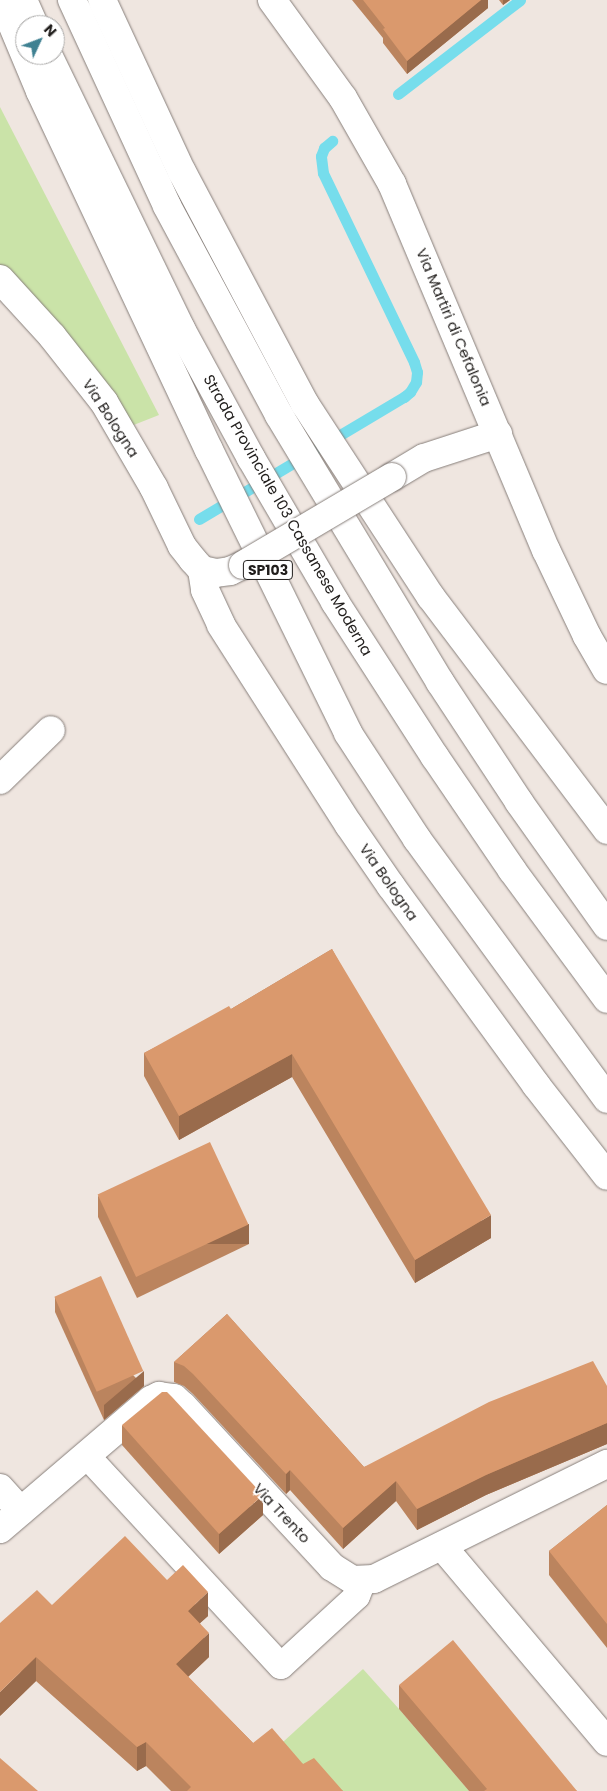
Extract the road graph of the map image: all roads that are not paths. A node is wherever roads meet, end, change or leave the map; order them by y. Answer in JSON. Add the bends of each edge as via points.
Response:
{"nodes":[{"id":1,"x":2,"y":0,"type":"edge"},
{"id":2,"x":23,"y":0,"type":"edge"},
{"id":3,"x":72,"y":0,"type":"edge"},
{"id":4,"x":102,"y":0,"type":"edge"},
{"id":5,"x":272,"y":0,"type":"edge"},
{"id":6,"x":30,"y":15,"type":"edge"},
{"id":7,"x":53,"y":65,"type":"edge"},
{"id":8,"x":0,"y":280,"type":"edge"},
{"id":9,"x":498,"y":434,"type":"junction"},
{"id":10,"x":202,"y":570,"type":"junction"},
{"id":11,"x":607,"y":670,"type":"edge"},
{"id":12,"x":51,"y":730,"type":"dead end"},
{"id":13,"x":0,"y":780,"type":"edge"},
{"id":14,"x":607,"y":830,"type":"edge"},
{"id":15,"x":607,"y":926,"type":"edge"},
{"id":16,"x":607,"y":999,"type":"edge"},
{"id":17,"x":607,"y":1099,"type":"edge"},
{"id":18,"x":607,"y":1176,"type":"edge"},
{"id":19,"x":86,"y":1455,"type":"junction"},
{"id":20,"x":607,"y":1464,"type":"edge"},
{"id":21,"x":0,"y":1488,"type":"edge"},
{"id":22,"x":21,"y":1511,"type":"junction"},
{"id":23,"x":0,"y":1529,"type":"edge"},
{"id":24,"x":442,"y":1546,"type":"junction"},
{"id":25,"x":363,"y":1581,"type":"junction"},
{"id":26,"x":607,"y":1742,"type":"edge"}],
"edges":[{"from":1,"to":17,"type":"main road","number":"SP103","via":[[40,91],[209,450],[348,733],[417,839]]},
{"from":2,"to":6,"type":"main road"},
{"from":3,"to":15,"type":"main road","via":[[167,206],[279,415],[440,682],[519,802]]},
{"from":4,"to":14,"type":"main road","via":[[182,172],[306,404],[431,597]]},
{"from":5,"to":9,"type":"main road","name":"Via Martiri di Cefalonia","via":[[343,98],[392,184]]},
{"from":7,"to":16,"type":"main road","name":"Strada Provinciale 103 Cassanese Moderna","number":"SP103","via":[[181,329],[335,602],[440,765]]},
{"from":8,"to":10,"type":"main road","name":"Via Bologna","via":[[52,336],[104,402],[154,488],[182,546]]},
{"from":9,"to":10,"type":"main road","bridge":true,"via":[[424,458],[230,571]]},
{"from":9,"to":11,"type":"main road","name":"Via Martiri di Cefalonia","via":[[570,601]]},
{"from":10,"to":18,"type":"main road","name":"Via Bologna","via":[[205,590],[221,625],[392,886],[536,1085]]},
{"from":12,"to":13,"type":"main road"},
{"from":19,"to":22,"type":"main road","name":"Via Trento"},
{"from":19,"to":25,"type":"main road","name":"Via Trento","via":[[151,1400],[162,1396],[174,1398],[332,1567],[353,1580]]},
{"from":19,"to":25,"type":"street","via":[[282,1666],[358,1596]]},
{"from":20,"to":24,"type":"main road"},
{"from":21,"to":22,"type":"main road"},
{"from":22,"to":23,"type":"main road","name":"Via Trento"},
{"from":24,"to":25,"type":"main road","via":[[374,1579]]},
{"from":24,"to":26,"type":"main road"}]}
